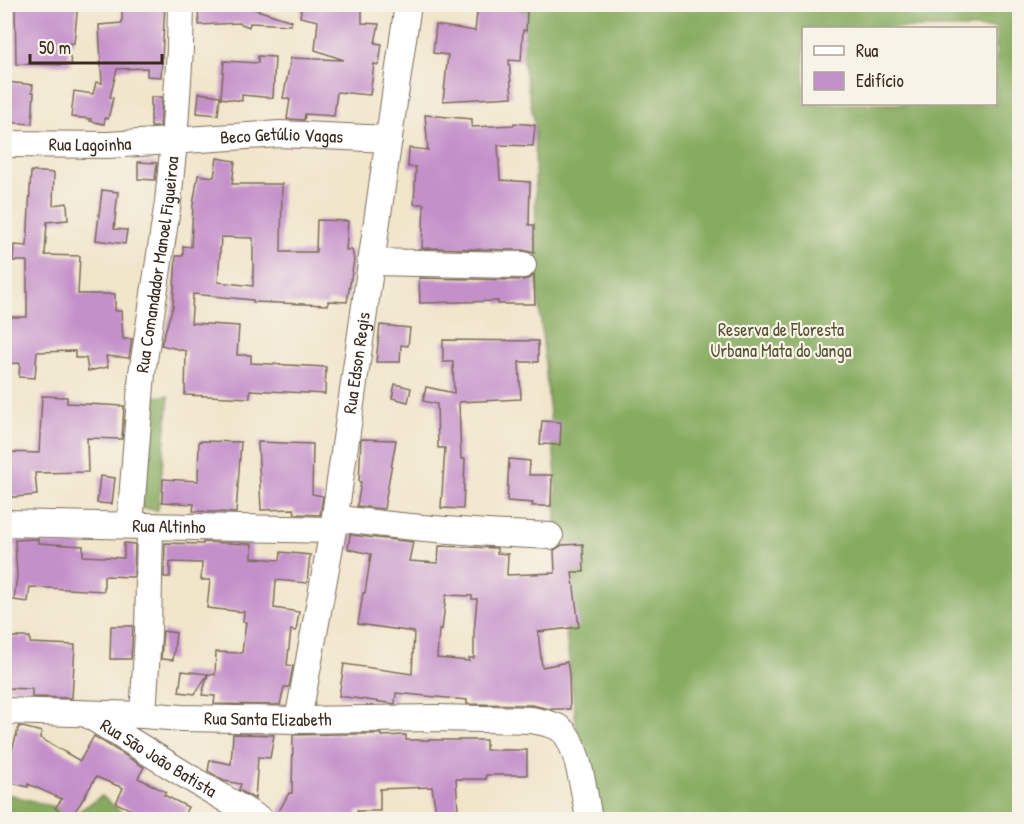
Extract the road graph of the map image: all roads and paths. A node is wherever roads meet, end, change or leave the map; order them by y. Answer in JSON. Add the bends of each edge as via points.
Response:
{"nodes":[{"id":1,"x":181,"y":4,"type":"edge"},
{"id":2,"x":408,"y":4,"type":"edge"},
{"id":3,"x":389,"y":139,"type":"junction"},
{"id":4,"x":174,"y":142,"type":"junction"},
{"id":5,"x":4,"y":144,"type":"edge"},
{"id":6,"x":371,"y":262,"type":"junction"},
{"id":7,"x":523,"y":265,"type":"dead end"},
{"id":8,"x":4,"y":523,"type":"edge"},
{"id":9,"x":334,"y":524,"type":"junction"},
{"id":10,"x":140,"y":525,"type":"junction"},
{"id":11,"x":550,"y":536,"type":"dead end"},
{"id":12,"x":4,"y":711,"type":"edge"},
{"id":13,"x":87,"y":714,"type":"junction"},
{"id":14,"x":143,"y":715,"type":"junction"},
{"id":15,"x":298,"y":720,"type":"junction"},
{"id":16,"x":261,"y":819,"type":"edge"},
{"id":17,"x":589,"y":819,"type":"edge"}],
"edges":[{"from":1,"to":4,"type":"street","name":"Rua Comandador Manoel Figueiroa"},
{"from":2,"to":3,"type":"street","name":"Rua Edson Regis"},
{"from":3,"to":4,"type":"street","name":"Beco Getúlio Vagas","via":[[280,134]]},
{"from":3,"to":6,"type":"street","name":"Rua Edson Regis"},
{"from":4,"to":5,"type":"street","name":"Rua Lagoinha"},
{"from":4,"to":10,"type":"street","name":"Rua Comandador Manoel Figueiroa","via":[[142,373]]},
{"from":6,"to":7,"type":"street"},
{"from":6,"to":9,"type":"street","name":"Rua Edson Regis"},
{"from":8,"to":10,"type":"street","name":"Rua Altinho"},
{"from":9,"to":10,"type":"street","name":"Rua Altinho"},
{"from":9,"to":11,"type":"street","name":"Rua Altinho"},
{"from":9,"to":15,"type":"street","name":"Rua Edson Regis"},
{"from":10,"to":14,"type":"street","name":"Rua Comandador Manoel Figueiroa","via":[[148,633]]},
{"from":12,"to":13,"type":"street","name":"Rua Santa Elizabeth"},
{"from":13,"to":14,"type":"street","name":"Rua Santa Elizabeth"},
{"from":13,"to":16,"type":"street","name":"Rua São João Batista"},
{"from":14,"to":15,"type":"street","name":"Rua Santa Elizabeth"},
{"from":15,"to":17,"type":"street","name":"Rua Santa Elizabeth","via":[[531,720],[560,728],[574,749]]}]}
